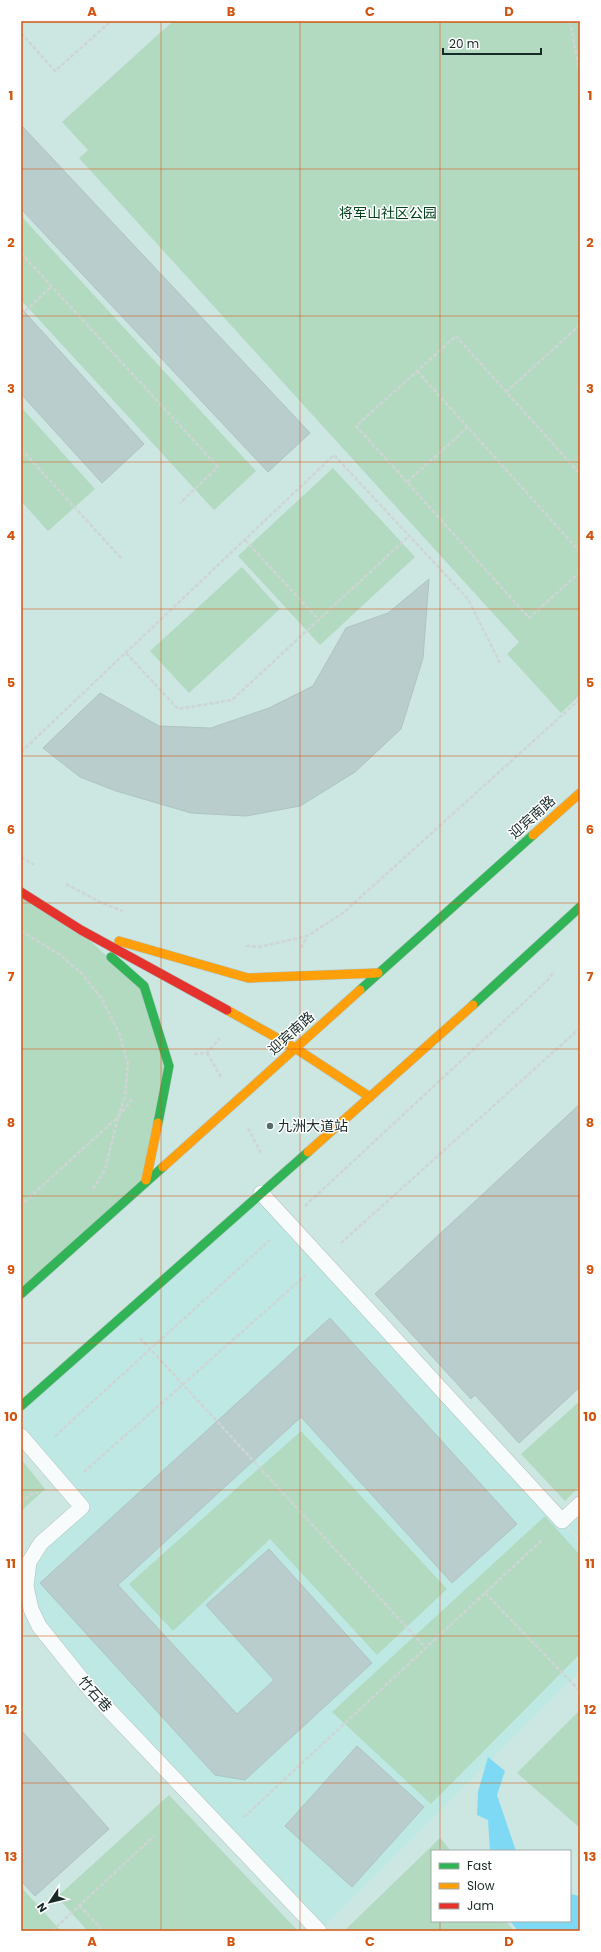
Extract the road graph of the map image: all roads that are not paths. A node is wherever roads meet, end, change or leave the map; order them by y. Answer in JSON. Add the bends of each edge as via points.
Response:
{"nodes":[{"id":1,"x":580,"y":793,"type":"edge"},
{"id":2,"x":21,"y":892,"type":"edge"},
{"id":3,"x":580,"y":907,"type":"edge"},
{"id":4,"x":80,"y":930,"type":"junction"},
{"id":5,"x":378,"y":973,"type":"junction"},
{"id":6,"x":295,"y":1048,"type":"junction"},
{"id":7,"x":370,"y":1097,"type":"junction"},
{"id":8,"x":146,"y":1180,"type":"junction"},
{"id":9,"x":261,"y":1193,"type":"junction"},
{"id":10,"x":21,"y":1294,"type":"edge"},
{"id":11,"x":21,"y":1406,"type":"edge"},
{"id":12,"x":21,"y":1436,"type":"edge"},
{"id":13,"x":580,"y":1504,"type":"edge"},
{"id":14,"x":319,"y":1931,"type":"edge"}],
"edges":[{"from":1,"to":5,"type":"main road","name":"迎宾南路"},
{"from":2,"to":4,"type":"main road"},
{"from":3,"to":7,"type":"main road"},
{"from":4,"to":5,"type":"main road","via":[[248,978]]},
{"from":4,"to":6,"type":"main road"},
{"from":4,"to":8,"type":"main road","via":[[144,986],[170,1066]]},
{"from":5,"to":6,"type":"main road","name":"迎宾南路"},
{"from":6,"to":7,"type":"main road"},
{"from":6,"to":8,"type":"main road","name":"迎宾南路"},
{"from":7,"to":9,"type":"main road"},
{"from":8,"to":10,"type":"main road","name":"迎宾南路"},
{"from":9,"to":11,"type":"main road"},
{"from":9,"to":13,"type":"lane","via":[[562,1521]]},
{"from":12,"to":14,"type":"lane","name":"竹石巷","via":[[82,1507],[41,1543],[29,1562],[26,1586],[31,1609],[39,1626],[92,1692]]}]}
